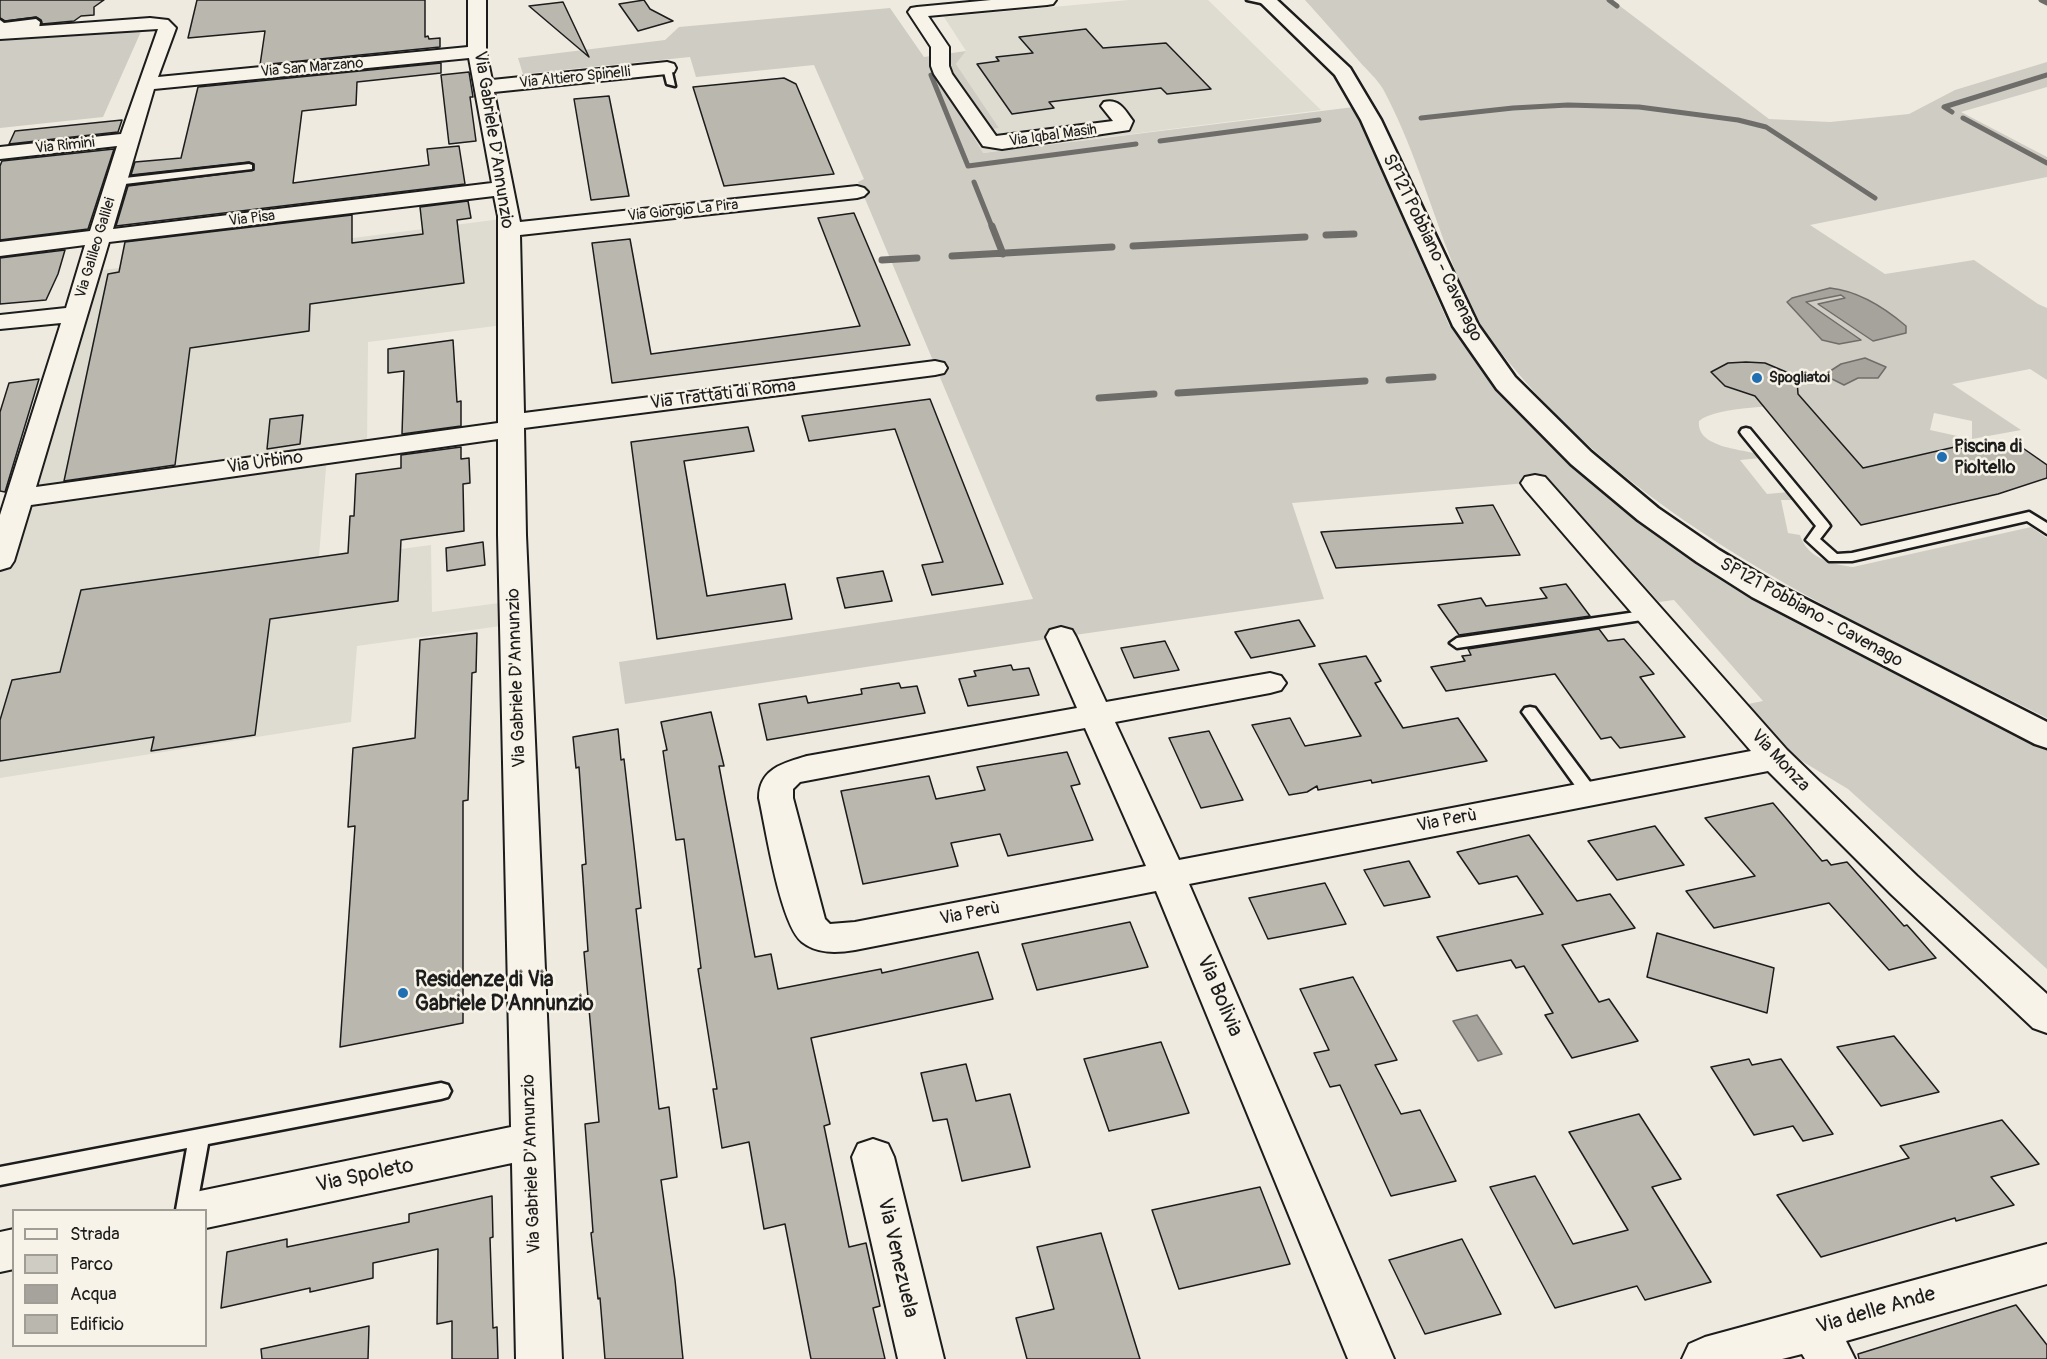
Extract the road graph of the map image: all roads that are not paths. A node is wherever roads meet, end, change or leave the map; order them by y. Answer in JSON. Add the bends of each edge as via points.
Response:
{"nodes":[{"id":1,"x":477,"y":0,"type":"edge"},
{"id":2,"x":1047,"y":0,"type":"edge"},
{"id":3,"x":1263,"y":1,"type":"edge"},
{"id":4,"x":0,"y":23,"type":"edge"},
{"id":5,"x":0,"y":32,"type":"edge"},
{"id":6,"x":477,"y":52,"type":"junction"},
{"id":7,"x":669,"y":76,"type":"dead end"},
{"id":8,"x":146,"y":84,"type":"junction"},
{"id":9,"x":483,"y":87,"type":"junction"},
{"id":10,"x":1111,"y":106,"type":"dead end"},
{"id":11,"x":129,"y":139,"type":"junction"},
{"id":12,"x":0,"y":153,"type":"edge"},
{"id":13,"x":249,"y":167,"type":"dead end"},
{"id":14,"x":116,"y":182,"type":"junction"},
{"id":15,"x":504,"y":188,"type":"junction"},
{"id":16,"x":857,"y":192,"type":"dead end"},
{"id":17,"x":509,"y":230,"type":"junction"},
{"id":18,"x":99,"y":238,"type":"junction"},
{"id":19,"x":0,"y":249,"type":"edge"},
{"id":20,"x":76,"y":314,"type":"junction"},
{"id":21,"x":0,"y":322,"type":"edge"},
{"id":22,"x":935,"y":368,"type":"dead end"},
{"id":23,"x":511,"y":426,"type":"junction"},
{"id":24,"x":1746,"y":432,"type":"dead end"},
{"id":25,"x":1535,"y":483,"type":"dead end"},
{"id":26,"x":19,"y":498,"type":"junction"},
{"id":27,"x":2047,"y":530,"type":"edge"},
{"id":28,"x":0,"y":559,"type":"edge"},
{"id":29,"x":1650,"y":615,"type":"junction"},
{"id":30,"x":1061,"y":637,"type":"dead end"},
{"id":31,"x":1457,"y":643,"type":"dead end"},
{"id":32,"x":1270,"y":683,"type":"dead end"},
{"id":33,"x":1530,"y":712,"type":"dead end"},
{"id":34,"x":1096,"y":716,"type":"junction"},
{"id":35,"x":2047,"y":736,"type":"edge"},
{"id":36,"x":1775,"y":758,"type":"junction"},
{"id":37,"x":1590,"y":794,"type":"junction"},
{"id":38,"x":1168,"y":876,"type":"junction"},
{"id":39,"x":2047,"y":1017,"type":"edge"},
{"id":40,"x":441,"y":1091,"type":"dead end"},
{"id":41,"x":199,"y":1138,"type":"junction"},
{"id":42,"x":531,"y":1141,"type":"junction"},
{"id":43,"x":873,"y":1157,"type":"dead end"},
{"id":44,"x":0,"y":1176,"type":"edge"},
{"id":45,"x":186,"y":1209,"type":"edge"},
{"id":46,"x":205,"y":1209,"type":"edge"},
{"id":47,"x":2047,"y":1264,"type":"edge"},
{"id":48,"x":1822,"y":1344,"type":"edge"},
{"id":49,"x":538,"y":1359,"type":"edge"},
{"id":50,"x":921,"y":1359,"type":"edge"},
{"id":51,"x":1371,"y":1359,"type":"edge"},
{"id":52,"x":1706,"y":1359,"type":"edge"}],
"edges":[{"from":1,"to":6,"type":"street","name":"Via Gabriele D'Annunzio"},
{"from":2,"to":10,"type":"street","name":"Via Iqbal Masih","via":[[917,12],[940,47],[943,74],[990,142],[1122,126],[1123,121]]},
{"from":3,"to":35,"type":"street","name":"SP121 Pobbiano - Cavenago","via":[[1343,72],[1467,326],[1506,382],[1581,458],[1647,514],[1763,590]]},
{"from":4,"to":5,"type":"lane","via":[[36,22],[36,26]]},
{"from":5,"to":8,"type":"street","name":"Via Galileo Galilei","via":[[150,23],[166,26]]},
{"from":6,"to":8,"type":"street","name":"Via San Marzano"},
{"from":6,"to":9,"type":"street","name":"Via Gabriele D'Annunzio"},
{"from":7,"to":9,"type":"street","name":"Via Altiero Spinelli"},
{"from":8,"to":11,"type":"street","name":"Via Galileo Galilei"},
{"from":9,"to":15,"type":"street","name":"Via Gabriele D'Annunzio"},
{"from":11,"to":12,"type":"street","name":"Via Rimini"},
{"from":11,"to":14,"type":"street","name":"Via Galileo Galilei"},
{"from":13,"to":14,"type":"lane"},
{"from":14,"to":18,"type":"street","name":"Via Galileo Galilei"},
{"from":15,"to":17,"type":"street","name":"Via Gabriele D'Annunzio"},
{"from":15,"to":18,"type":"street","name":"Via Pisa"},
{"from":16,"to":17,"type":"street","name":"Via Giorgio La Pira"},
{"from":17,"to":23,"type":"street","name":"Via Gabriele D'Annunzio"},
{"from":18,"to":19,"type":"street","name":"Via Pisa"},
{"from":18,"to":20,"type":"street","name":"Via Galileo Galilei"},
{"from":20,"to":21,"type":"street"},
{"from":20,"to":26,"type":"street","name":"Via Galileo Galilei"},
{"from":22,"to":23,"type":"street","name":"Via Trattati di Roma"},
{"from":23,"to":26,"type":"street","name":"Via Urbino"},
{"from":23,"to":42,"type":"street","name":"Via Gabriele D'Annunzio"},
{"from":24,"to":27,"type":"lane","via":[[1823,526],[1813,540],[1834,558],[2028,516]]},
{"from":25,"to":29,"type":"street","name":"Via Monza"},
{"from":26,"to":28,"type":"street","name":"Via Galileo Galilei"},
{"from":29,"to":31,"type":"lane"},
{"from":29,"to":36,"type":"street","name":"Via Monza"},
{"from":30,"to":34,"type":"street","name":"Via Bolivia"},
{"from":32,"to":34,"type":"street","name":"Via Perù"},
{"from":33,"to":37,"type":"lane"},
{"from":34,"to":38,"type":"street","name":"Via Bolivia"},
{"from":34,"to":38,"type":"street","name":"Via Perù","via":[[788,774],[776,786],[776,798],[806,922],[812,932],[826,937],[855,936]]},
{"from":36,"to":37,"type":"street","name":"Via Perù"},
{"from":36,"to":39,"type":"street","name":"Via Monza"},
{"from":37,"to":38,"type":"street","name":"Via Perù"},
{"from":38,"to":51,"type":"street","name":"Via Bolivia"},
{"from":40,"to":41,"type":"lane"},
{"from":41,"to":44,"type":"lane"},
{"from":41,"to":45,"type":"lane"},
{"from":42,"to":46,"type":"street","name":"Via Spoleto"},
{"from":42,"to":49,"type":"street","name":"Via Gabriele D'Annunzio"},
{"from":43,"to":50,"type":"street","name":"Via Venezuela"},
{"from":47,"to":48,"type":"street","name":"Via delle Ande"},
{"from":48,"to":52,"type":"street","name":"Via delle Ande"}]}
